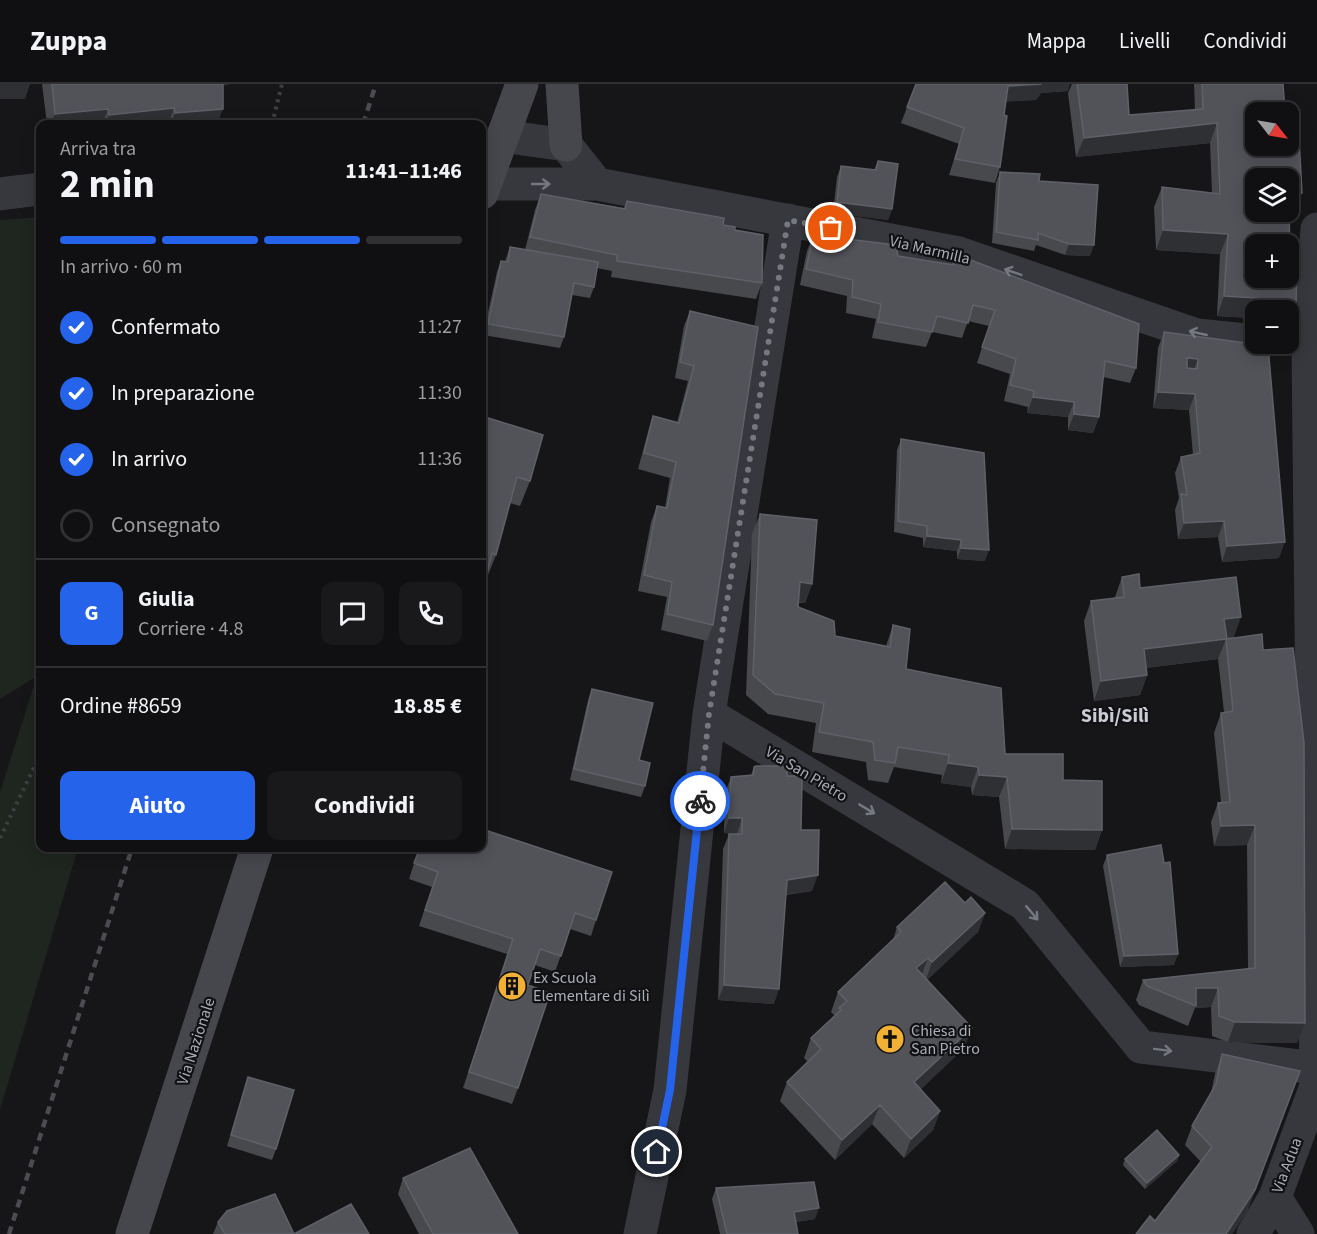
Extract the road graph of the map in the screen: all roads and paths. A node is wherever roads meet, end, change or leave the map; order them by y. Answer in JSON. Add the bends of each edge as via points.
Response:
{"nodes":[{"id":1,"x":282,"y":84,"type":"edge"},
{"id":2,"x":522,"y":84,"type":"edge"},
{"id":3,"x":562,"y":84,"type":"edge"},
{"id":4,"x":273,"y":120,"type":"edge"},
{"id":5,"x":503,"y":136,"type":"junction"},
{"id":6,"x":566,"y":145,"type":"junction"},
{"id":7,"x":486,"y":179,"type":"edge"},
{"id":8,"x":597,"y":184,"type":"junction"},
{"id":9,"x":486,"y":187,"type":"edge"},
{"id":10,"x":36,"y":190,"type":"edge"},
{"id":11,"x":0,"y":194,"type":"edge"},
{"id":12,"x":788,"y":220,"type":"junction"},
{"id":13,"x":1317,"y":229,"type":"edge"},
{"id":14,"x":1245,"y":340,"type":"edge"},
{"id":15,"x":1299,"y":346,"type":"edge"},
{"id":16,"x":1308,"y":347,"type":"junction"},
{"id":17,"x":1313,"y":473,"type":"edge"},
{"id":18,"x":709,"y":714,"type":"junction"},
{"id":19,"x":36,"y":763,"type":"edge"},
{"id":20,"x":0,"y":838,"type":"edge"},
{"id":21,"x":256,"y":852,"type":"edge"},
{"id":22,"x":1316,"y":1068,"type":"edge"},
{"id":23,"x":1275,"y":1197,"type":"junction"},
{"id":24,"x":132,"y":1234,"type":"edge"},
{"id":25,"x":640,"y":1234,"type":"edge"},
{"id":26,"x":1253,"y":1234,"type":"edge"},
{"id":27,"x":1298,"y":1234,"type":"edge"}],
"edges":[{"from":1,"to":4,"type":"path"},
{"from":2,"to":5,"type":"main road"},
{"from":3,"to":6,"type":"main road"},
{"from":5,"to":6,"type":"street"},
{"from":5,"to":7,"type":"main road"},
{"from":6,"to":8,"type":"street"},
{"from":9,"to":8,"type":"street","name":"Via Marmilla","one_way":true},
{"from":8,"to":12,"type":"street","name":"Via Marmilla"},
{"from":10,"to":11,"type":"street"},
{"from":14,"to":12,"type":"street","name":"Via Marmilla","one_way":true,"via":[[1197,334],[959,253]]},
{"from":12,"to":18,"type":"street"},
{"from":13,"to":16,"type":"street","name":"Via Adua"},
{"from":15,"to":16,"type":"street"},
{"from":16,"to":17,"type":"street","name":"Via Adua"},
{"from":17,"to":22,"type":"street","name":"Via Adua"},
{"from":18,"to":22,"type":"street","name":"Via San Pietro","one_way":true,"via":[[1025,905],[1141,1047]]},
{"from":18,"to":25,"type":"street","via":[[670,1090]]},
{"from":19,"to":20,"type":"path"},
{"from":21,"to":24,"type":"main road","name":"Via Nazionale"},
{"from":22,"to":23,"type":"street","name":"Via Adua","via":[[1316,1086]]},
{"from":23,"to":26,"type":"street","name":"Via Adua"},
{"from":23,"to":27,"type":"street"}]}
